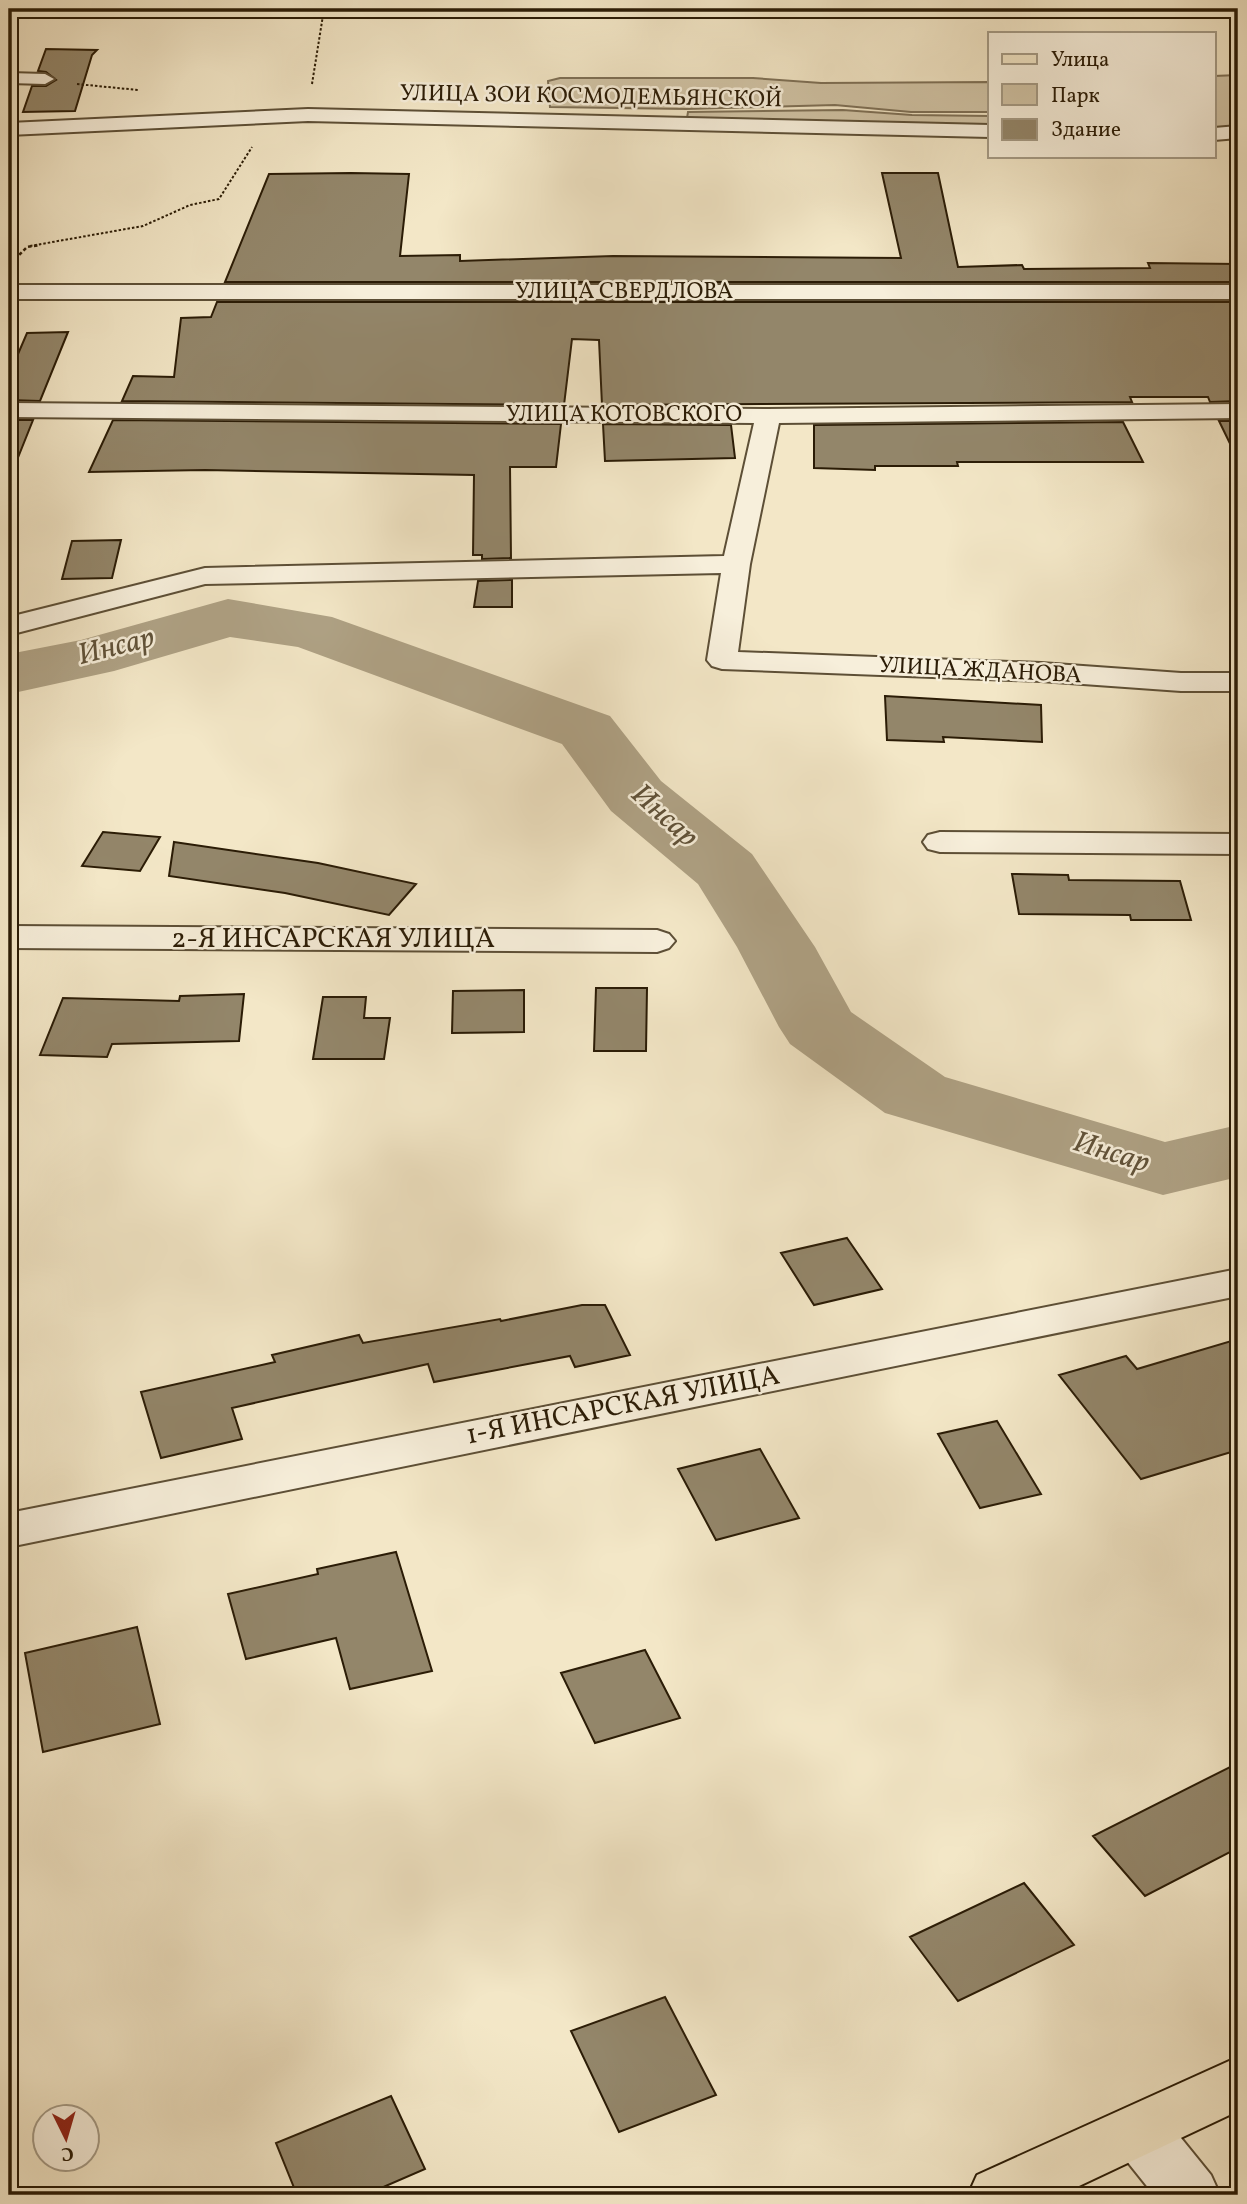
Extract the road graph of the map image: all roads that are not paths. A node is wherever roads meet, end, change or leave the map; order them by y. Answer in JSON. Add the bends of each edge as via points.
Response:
{"nodes":[{"id":1,"x":9,"y":78,"type":"edge"},
{"id":2,"x":45,"y":79,"type":"road end"},
{"id":3,"x":176,"y":92,"type":"road end"},
{"id":4,"x":833,"y":107,"type":"dead end"},
{"id":5,"x":192,"y":119,"type":"junction"},
{"id":6,"x":833,"y":127,"type":"junction"},
{"id":7,"x":9,"y":129,"type":"edge"},
{"id":8,"x":988,"y":131,"type":"edge"},
{"id":9,"x":1238,"y":132,"type":"edge"},
{"id":10,"x":1216,"y":134,"type":"edge"},
{"id":11,"x":9,"y":292,"type":"edge"},
{"id":12,"x":1238,"y":292,"type":"edge"},
{"id":13,"x":9,"y":410,"type":"edge"},
{"id":14,"x":1238,"y":411,"type":"edge"},
{"id":15,"x":768,"y":416,"type":"junction"},
{"id":16,"x":736,"y":564,"type":"junction"},
{"id":17,"x":9,"y":626,"type":"edge"},
{"id":18,"x":1238,"y":681,"type":"edge"},
{"id":19,"x":940,"y":842,"type":"dead end"},
{"id":20,"x":1238,"y":844,"type":"edge"},
{"id":21,"x":9,"y":937,"type":"edge"},
{"id":22,"x":657,"y":941,"type":"dead end"},
{"id":23,"x":1238,"y":1282,"type":"edge"},
{"id":24,"x":9,"y":1530,"type":"edge"},
{"id":25,"x":1238,"y":2083,"type":"edge"},
{"id":26,"x":1139,"y":2131,"type":"junction"},
{"id":27,"x":998,"y":2195,"type":"edge"},
{"id":28,"x":1190,"y":2195,"type":"edge"}],
"edges":[{"from":1,"to":2,"type":"street"},
{"from":3,"to":5,"type":"street"},
{"from":4,"to":6,"type":"street"},
{"from":5,"to":6,"type":"street","name":"УЛИЦА ЗОИ КОСМОДЕМЬЯНСКОЙ","via":[[309,115]]},
{"from":5,"to":7,"type":"street","name":"УЛИЦА ЗОИ КОСМОДЕМЬЯНСКОЙ"},
{"from":6,"to":8,"type":"street","name":"УЛИЦА ЗОИ КОСМОДЕМЬЯНСКОЙ"},
{"from":9,"to":10,"type":"street"},
{"from":11,"to":12,"type":"street","name":"УЛИЦА СВЕРДЛОВА"},
{"from":13,"to":15,"type":"street","name":"УЛИЦА КОТОВСКОГО"},
{"from":14,"to":15,"type":"street","name":"УЛИЦА КОТОВСКОГО"},
{"from":15,"to":16,"type":"street"},
{"from":16,"to":17,"type":"street","via":[[205,576]]},
{"from":16,"to":18,"type":"street","name":"УЛИЦА ЖДАНОВА","via":[[722,660]]},
{"from":19,"to":20,"type":"street"},
{"from":21,"to":22,"type":"street","name":"2-Я ИНСАРСКАЯ УЛИЦА"},
{"from":23,"to":24,"type":"street","name":"1-Я ИНСАРСКАЯ УЛИЦА"},
{"from":25,"to":26,"type":"main road"},
{"from":26,"to":27,"type":"main road"},
{"from":26,"to":28,"type":"street"}]}
